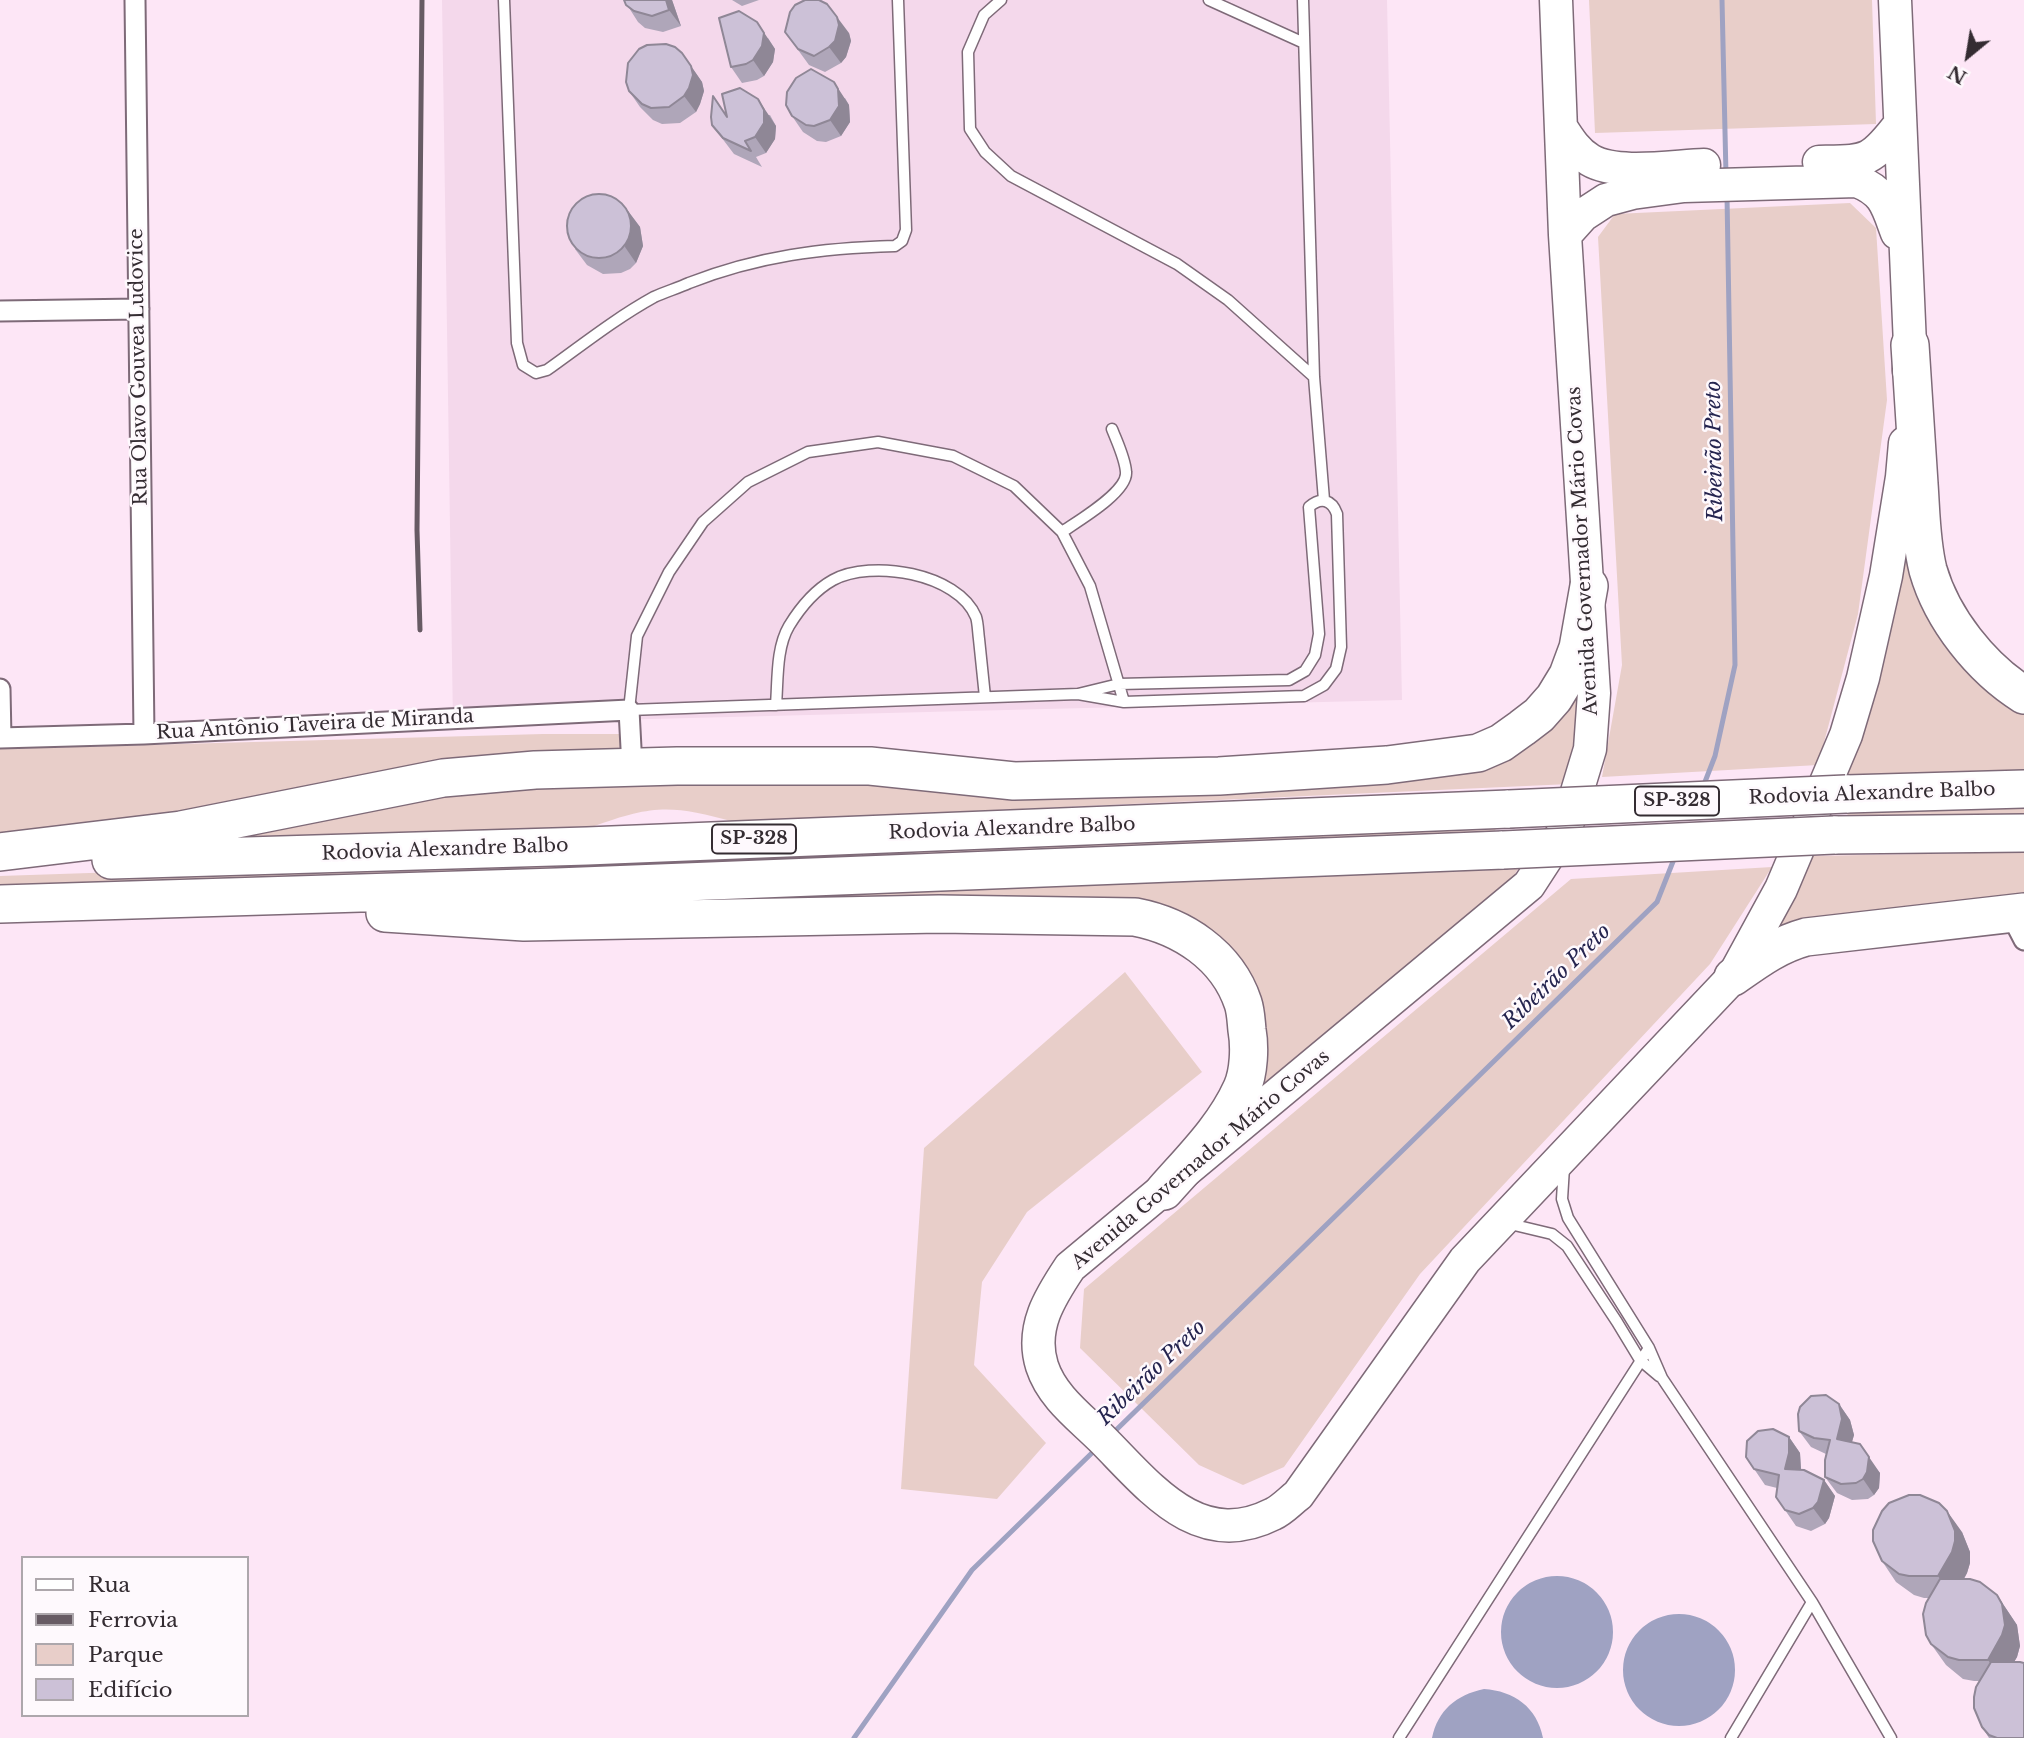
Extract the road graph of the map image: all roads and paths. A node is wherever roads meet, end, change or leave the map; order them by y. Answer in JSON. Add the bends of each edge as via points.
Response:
{"nodes":[{"id":1,"x":135,"y":0,"type":"edge"},
{"id":2,"x":504,"y":0,"type":"edge"},
{"id":3,"x":898,"y":0,"type":"edge"},
{"id":4,"x":1001,"y":0,"type":"edge"},
{"id":5,"x":1209,"y":0,"type":"edge"},
{"id":6,"x":1303,"y":0,"type":"edge"},
{"id":7,"x":1556,"y":0,"type":"edge"},
{"id":8,"x":1895,"y":0,"type":"edge"},
{"id":9,"x":1304,"y":43,"type":"junction"},
{"id":10,"x":1900,"y":124,"type":"junction"},
{"id":11,"x":1561,"y":127,"type":"junction"},
{"id":12,"x":1773,"y":173,"type":"junction"},
{"id":13,"x":1682,"y":176,"type":"junction"},
{"id":14,"x":1565,"y":235,"type":"junction"},
{"id":15,"x":1906,"y":258,"type":"junction"},
{"id":16,"x":139,"y":309,"type":"junction"},
{"id":17,"x":0,"y":312,"type":"edge"},
{"id":18,"x":1910,"y":345,"type":"junction"},
{"id":19,"x":1314,"y":377,"type":"junction"},
{"id":20,"x":1112,"y":429,"type":"dead end"},
{"id":21,"x":1324,"y":499,"type":"junction"},
{"id":22,"x":1062,"y":532,"type":"junction"},
{"id":23,"x":1589,"y":586,"type":"junction"},
{"id":24,"x":1119,"y":684,"type":"junction"},
{"id":25,"x":0,"y":689,"type":"edge"},
{"id":26,"x":1078,"y":694,"type":"junction"},
{"id":27,"x":2024,"y":695,"type":"edge"},
{"id":28,"x":985,"y":697,"type":"junction"},
{"id":29,"x":1124,"y":702,"type":"junction"},
{"id":30,"x":776,"y":705,"type":"junction"},
{"id":31,"x":629,"y":710,"type":"junction"},
{"id":32,"x":144,"y":734,"type":"junction"},
{"id":33,"x":0,"y":738,"type":"edge"},
{"id":34,"x":632,"y":767,"type":"junction"},
{"id":35,"x":2024,"y":789,"type":"edge"},
{"id":36,"x":2024,"y":833,"type":"edge"},
{"id":37,"x":0,"y":852,"type":"edge"},
{"id":38,"x":0,"y":864,"type":"edge"},
{"id":39,"x":157,"y":898,"type":"junction"},
{"id":40,"x":0,"y":904,"type":"edge"},
{"id":41,"x":2019,"y":921,"type":"edge"},
{"id":42,"x":1733,"y":977,"type":"junction"},
{"id":43,"x":1564,"y":1156,"type":"junction"},
{"id":44,"x":1164,"y":1191,"type":"junction"},
{"id":45,"x":1500,"y":1222,"type":"junction"},
{"id":46,"x":1648,"y":1348,"type":"junction"},
{"id":47,"x":1640,"y":1360,"type":"junction"},
{"id":48,"x":1662,"y":1378,"type":"junction"},
{"id":49,"x":1812,"y":1602,"type":"junction"},
{"id":50,"x":1399,"y":1738,"type":"edge"},
{"id":51,"x":1731,"y":1738,"type":"edge"},
{"id":52,"x":1891,"y":1738,"type":"edge"}],
"edges":[{"from":1,"to":16,"type":"street","name":"Rua Olavo Gouvea Ludovice"},
{"from":2,"to":3,"type":"lane","via":[[517,342],[523,366],[536,373],[656,296],[727,268],[799,252],[895,246],[902,241],[906,230]]},
{"from":4,"to":19,"type":"lane","via":[[984,15],[968,52],[970,129],[985,152],[1011,176],[1178,264],[1228,300]]},
{"from":5,"to":9,"type":"lane"},
{"from":6,"to":9,"type":"lane"},
{"from":7,"to":11,"type":"main road","name":"Avenida Governador Mário Covas"},
{"from":8,"to":10,"type":"main road","name":"Avenida Governador Mário Covas"},
{"from":9,"to":19,"type":"lane"},
{"from":10,"to":12,"type":"main road","via":[[1880,150],[1863,159]]},
{"from":10,"to":15,"type":"main road","name":"Avenida Governador Mário Covas"},
{"from":11,"to":13,"type":"main road","via":[[1588,159],[1618,168]]},
{"from":11,"to":14,"type":"main road","name":"Avenida Governador Mário Covas"},
{"from":12,"to":13,"type":"main road"},
{"from":12,"to":15,"type":"main road","via":[[1857,181],[1873,187]]},
{"from":13,"to":14,"type":"main road","via":[[1605,200]]},
{"from":14,"to":23,"type":"main road","name":"Avenida Governador Mário Covas"},
{"from":15,"to":18,"type":"main road","name":"Avenida Governador Mário Covas"},
{"from":16,"to":17,"type":"street"},
{"from":16,"to":32,"type":"street","name":"Rua Olavo Gouvea Ludovice"},
{"from":18,"to":27,"type":"highway","via":[[1928,569],[1961,634],[1988,667]]},
{"from":18,"to":42,"type":"main road","name":"Avenida Governador Mário Covas","via":[[1902,477],[1863,678],[1846,735],[1781,889]]},
{"from":19,"to":21,"type":"lane"},
{"from":20,"to":22,"type":"lane","via":[[1126,481]]},
{"from":21,"to":24,"type":"lane","via":[[1309,507],[1319,634],[1315,655],[1305,671],[1289,680]]},
{"from":21,"to":29,"type":"lane","via":[[1334,505],[1337,514],[1341,647],[1336,668],[1324,685],[1304,696]]},
{"from":22,"to":24,"type":"lane","via":[[1090,586]]},
{"from":22,"to":31,"type":"lane","via":[[1014,486],[953,456],[878,442],[808,452],[748,482],[703,522],[668,572],[638,636]]},
{"from":23,"to":34,"type":"highway","via":[[1578,648],[1554,698],[1502,743],[1478,754],[1219,776],[1028,780],[870,766]]},
{"from":23,"to":44,"type":"main road","name":"Avenida Governador Mário Covas","via":[[1594,693],[1590,749],[1566,828],[1529,885]]},
{"from":24,"to":26,"type":"lane"},
{"from":24,"to":29,"type":"lane"},
{"from":25,"to":33,"type":"street"},
{"from":26,"to":28,"type":"lane"},
{"from":26,"to":29,"type":"lane"},
{"from":28,"to":30,"type":"lane"},
{"from":28,"to":30,"type":"lane","via":[[976,618],[967,605],[930,577],[877,570],[834,579],[801,610],[781,648]]},
{"from":30,"to":31,"type":"lane"},
{"from":31,"to":32,"type":"street","name":"Rua Antônio Taveira de Miranda"},
{"from":31,"to":34,"type":"street"},
{"from":32,"to":33,"type":"street","name":"Rua Antônio Taveira de Miranda"},
{"from":34,"to":37,"type":"highway","via":[[475,774],[181,830]]},
{"from":35,"to":38,"type":"highway","name":"Rodovia Alexandre Balbo","number":"SP-328","bridge":true,"via":[[587,846]]},
{"from":36,"to":39,"type":"highway","name":"Rodovia Alexandre Balbo","number":"SP-328","bridge":true,"via":[[1834,835],[557,887]]},
{"from":39,"to":40,"type":"highway","name":"Rodovia Alexandre Balbo","number":"SP-328"},
{"from":39,"to":44,"type":"highway","via":[[524,922],[939,914],[1155,921],[1193,938],[1223,967],[1243,1003],[1250,1044],[1244,1085],[1224,1121]]},
{"from":41,"to":42,"type":"highway","via":[[1806,937],[1766,953]]},
{"from":42,"to":43,"type":"main road","name":"Avenida Governador Mário Covas"},
{"from":43,"to":45,"type":"main road","name":"Avenida Governador Mário Covas"},
{"from":43,"to":46,"type":"lane","via":[[1562,1199],[1568,1218]]},
{"from":44,"to":45,"type":"main road","name":"Avenida Governador Mário Covas","via":[[1070,1267],[1047,1302],[1038,1336],[1042,1365],[1053,1391],[1159,1496],[1184,1515],[1213,1524],[1244,1524],[1274,1514],[1298,1495],[1465,1259]]},
{"from":45,"to":47,"type":"lane","via":[[1552,1234],[1567,1246]]},
{"from":46,"to":47,"type":"lane"},
{"from":46,"to":48,"type":"lane"},
{"from":47,"to":48,"type":"lane"},
{"from":47,"to":50,"type":"lane"},
{"from":48,"to":49,"type":"lane"},
{"from":49,"to":51,"type":"lane"},
{"from":49,"to":52,"type":"lane"}]}
